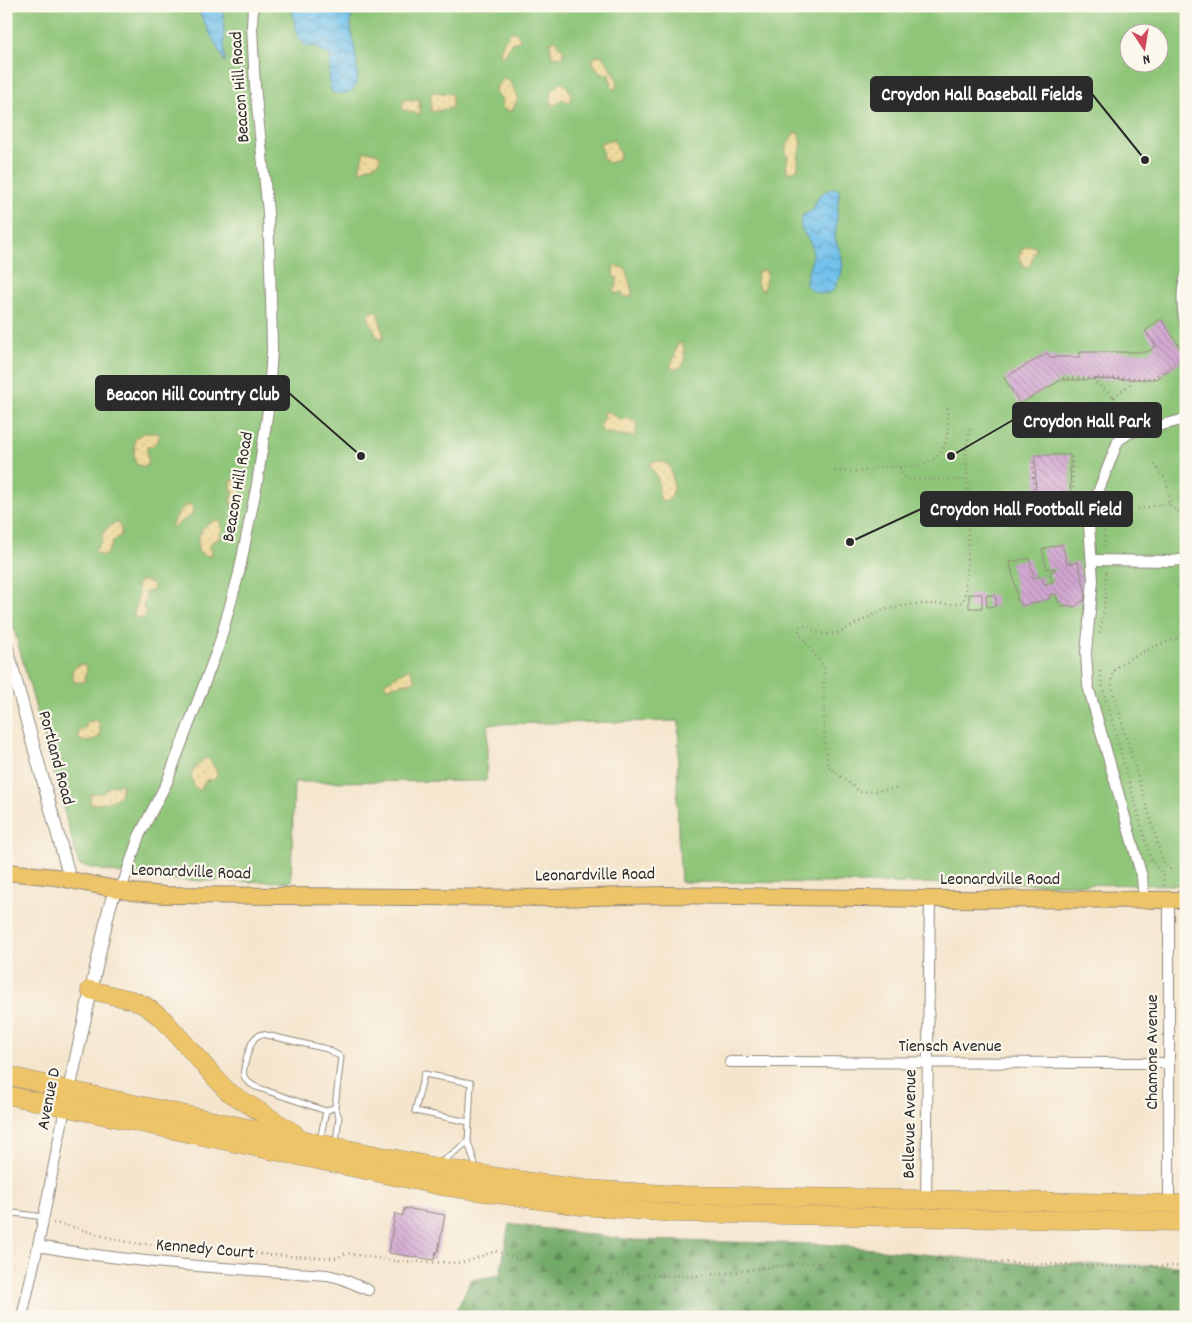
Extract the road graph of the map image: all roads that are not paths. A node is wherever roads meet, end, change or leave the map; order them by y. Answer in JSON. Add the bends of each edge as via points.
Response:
{"nodes":[{"id":1,"x":253,"y":6,"type":"edge"},
{"id":2,"x":1186,"y":268,"type":"edge"},
{"id":3,"x":1186,"y":335,"type":"edge"},
{"id":4,"x":1186,"y":419,"type":"edge"},
{"id":5,"x":1186,"y":559,"type":"edge"},
{"id":6,"x":1092,"y":560,"type":"junction"},
{"id":7,"x":6,"y":645,"type":"edge"},
{"id":8,"x":6,"y":872,"type":"edge"},
{"id":9,"x":70,"y":879,"type":"junction"},
{"id":10,"x":118,"y":890,"type":"junction"},
{"id":11,"x":1167,"y":894,"type":"junction"},
{"id":12,"x":930,"y":900,"type":"junction"},
{"id":13,"x":1144,"y":900,"type":"junction"},
{"id":14,"x":1186,"y":900,"type":"edge"},
{"id":15,"x":90,"y":990,"type":"junction"},
{"id":16,"x":730,"y":1062,"type":"dead end"},
{"id":17,"x":928,"y":1063,"type":"junction"},
{"id":18,"x":1169,"y":1064,"type":"junction"},
{"id":19,"x":6,"y":1075,"type":"edge"},
{"id":20,"x":69,"y":1090,"type":"junction"},
{"id":21,"x":6,"y":1095,"type":"edge"},
{"id":22,"x":335,"y":1107,"type":"junction"},
{"id":23,"x":65,"y":1108,"type":"junction"},
{"id":24,"x":326,"y":1110,"type":"junction"},
{"id":25,"x":468,"y":1122,"type":"junction"},
{"id":26,"x":468,"y":1142,"type":"junction"},
{"id":27,"x":320,"y":1143,"type":"junction"},
{"id":28,"x":435,"y":1167,"type":"junction"},
{"id":29,"x":480,"y":1175,"type":"junction"},
{"id":30,"x":926,"y":1200,"type":"junction"},
{"id":31,"x":1177,"y":1204,"type":"edge"},
{"id":32,"x":6,"y":1212,"type":"edge"},
{"id":33,"x":43,"y":1219,"type":"junction"},
{"id":34,"x":1186,"y":1222,"type":"edge"},
{"id":35,"x":38,"y":1246,"type":"junction"},
{"id":36,"x":368,"y":1290,"type":"dead end"},
{"id":37,"x":22,"y":1317,"type":"edge"}],
"edges":[{"from":1,"to":10,"type":"street","name":"Beacon Hill Road","via":[[255,86],[268,213],[272,332],[268,410],[257,484],[240,573],[219,645],[167,782],[139,836]]},
{"from":2,"to":3,"type":"lane","via":[[1180,295]]},
{"from":4,"to":6,"type":"street","via":[[1121,437],[1113,449],[1092,507],[1089,525]]},
{"from":5,"to":6,"type":"street"},
{"from":6,"to":13,"type":"street","via":[[1093,590],[1086,652],[1088,686],[1142,877]]},
{"from":7,"to":9,"type":"street","name":"Portland Road"},
{"from":8,"to":9,"type":"main road","name":"Leonardville Road"},
{"from":9,"to":10,"type":"main road","name":"Leonardville Road"},
{"from":10,"to":12,"type":"main road","name":"Leonardville Road","via":[[143,894],[226,896],[554,898],[664,895]]},
{"from":10,"to":15,"type":"street","name":"Avenue D","via":[[108,909]]},
{"from":11,"to":13,"type":"main road","name":"Leonardville Road"},
{"from":11,"to":14,"type":"main road","name":"Leonardville Road"},
{"from":11,"to":18,"type":"street","name":"Chamone Avenue"},
{"from":12,"to":13,"type":"main road","name":"Leonardville Road"},
{"from":12,"to":17,"type":"street","name":"Bellevue Avenue"},
{"from":15,"to":20,"type":"street","name":"Avenue D"},
{"from":15,"to":27,"type":"highway","via":[[144,1005],[163,1018],[227,1091]]},
{"from":16,"to":17,"type":"street","name":"Tiensch Avenue"},
{"from":17,"to":18,"type":"street","name":"Tiensch Avenue"},
{"from":17,"to":30,"type":"street","name":"Bellevue Avenue"},
{"from":18,"to":31,"type":"street","name":"Chamone Avenue"},
{"from":19,"to":20,"type":"highway"},
{"from":20,"to":23,"type":"street","name":"Avenue D"},
{"from":20,"to":27,"type":"highway"},
{"from":21,"to":23,"type":"highway"},
{"from":22,"to":24,"type":"lane"},
{"from":22,"to":24,"type":"lane","via":[[341,1057],[327,1049],[262,1034],[257,1036],[251,1043],[243,1071],[247,1082]]},
{"from":22,"to":27,"type":"lane","via":[[339,1117]]},
{"from":23,"to":33,"type":"street","name":"Avenue D"},
{"from":23,"to":34,"type":"highway","via":[[441,1186],[581,1206],[674,1213]]},
{"from":24,"to":27,"type":"lane"},
{"from":25,"to":25,"type":"lane","via":[[471,1083],[424,1074],[415,1111]]},
{"from":25,"to":26,"type":"lane"},
{"from":26,"to":28,"type":"lane"},
{"from":26,"to":29,"type":"lane"},
{"from":27,"to":28,"type":"highway"},
{"from":28,"to":29,"type":"highway"},
{"from":29,"to":30,"type":"highway","via":[[644,1193]]},
{"from":30,"to":31,"type":"highway"},
{"from":32,"to":33,"type":"lane"},
{"from":33,"to":35,"type":"street","name":"Avenue D"},
{"from":35,"to":36,"type":"street","name":"Kennedy Court","via":[[134,1260],[327,1276]]},
{"from":35,"to":37,"type":"street","name":"Avenue D"}]}
